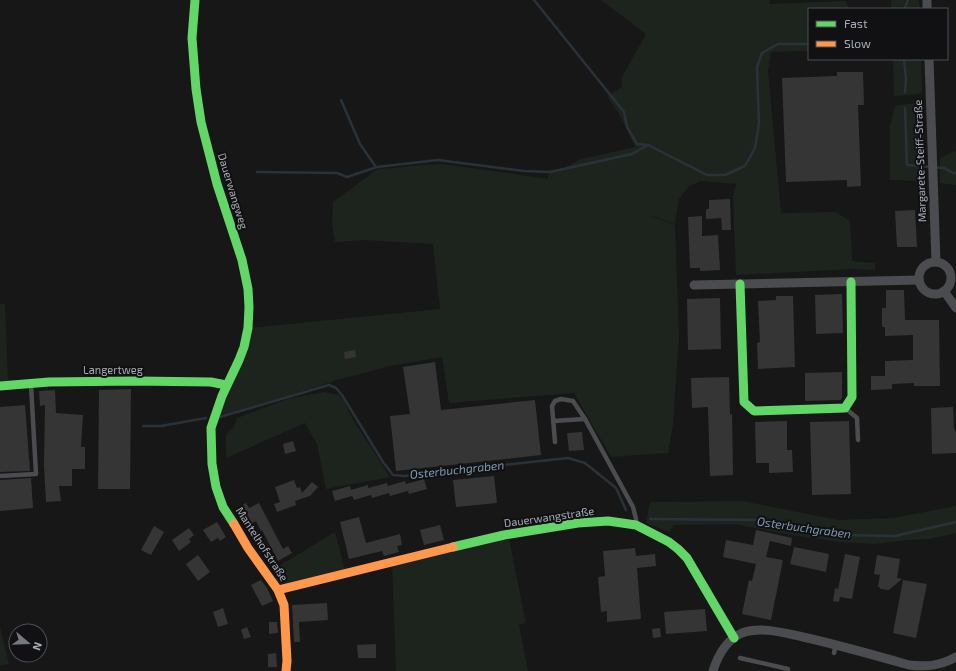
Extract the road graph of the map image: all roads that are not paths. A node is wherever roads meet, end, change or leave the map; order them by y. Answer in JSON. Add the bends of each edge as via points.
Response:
{"nodes":[{"id":1,"x":195,"y":0,"type":"edge"},
{"id":2,"x":929,"y":60,"type":"edge"},
{"id":3,"x":936,"y":262,"type":"junction"},
{"id":4,"x":919,"y":280,"type":"junction"},
{"id":5,"x":851,"y":282,"type":"junction"},
{"id":6,"x":740,"y":284,"type":"junction"},
{"id":7,"x":694,"y":285,"type":"dead end"},
{"id":8,"x":944,"y":291,"type":"junction"},
{"id":9,"x":956,"y":308,"type":"edge"},
{"id":10,"x":31,"y":384,"type":"junction"},
{"id":11,"x":226,"y":385,"type":"junction"},
{"id":12,"x":0,"y":386,"type":"edge"},
{"id":13,"x":845,"y":408,"type":"junction"},
{"id":14,"x":586,"y":419,"type":"junction"},
{"id":15,"x":554,"y":421,"type":"junction"},
{"id":16,"x":858,"y":440,"type":"dead end"},
{"id":17,"x":555,"y":442,"type":"dead end"},
{"id":18,"x":0,"y":476,"type":"edge"},
{"id":19,"x":636,"y":524,"type":"junction"},
{"id":20,"x":278,"y":590,"type":"junction"},
{"id":21,"x":734,"y":638,"type":"junction"},
{"id":22,"x":956,"y":657,"type":"edge"},
{"id":23,"x":740,"y":658,"type":"dead end"},
{"id":24,"x":788,"y":669,"type":"dead end"},
{"id":25,"x":286,"y":671,"type":"edge"},
{"id":26,"x":713,"y":671,"type":"edge"}],
"edges":[{"from":1,"to":11,"type":"street","name":"Dauerwangweg","via":[[192,38],[201,122],[217,184],[242,260],[249,307],[244,347]]},
{"from":2,"to":3,"type":"street","name":"Margarete-Steiff-Straße"},
{"from":3,"to":4,"type":"street","via":[[923,268]]},
{"from":3,"to":8,"type":"street","via":[[945,265],[950,271],[951,282]]},
{"from":4,"to":5,"type":"street"},
{"from":4,"to":8,"type":"street","via":[[925,290],[936,294]]},
{"from":5,"to":6,"type":"street"},
{"from":5,"to":13,"type":"street","via":[[852,397]]},
{"from":6,"to":7,"type":"street"},
{"from":6,"to":13,"type":"street","via":[[744,402],[754,411]]},
{"from":8,"to":9,"type":"street"},
{"from":10,"to":11,"type":"street","name":"Langertweg","via":[[137,381],[211,382]]},
{"from":10,"to":12,"type":"street","name":"Langertweg"},
{"from":10,"to":18,"type":"lane","via":[[36,474]]},
{"from":11,"to":20,"type":"street","name":"Mantelhofstraße","via":[[211,428],[211,456],[216,487],[227,514]]},
{"from":13,"to":16,"type":"lane","via":[[857,418]]},
{"from":14,"to":15,"type":"lane"},
{"from":14,"to":15,"type":"lane","via":[[573,401],[561,399],[555,401],[552,406]]},
{"from":14,"to":19,"type":"lane","via":[[633,507]]},
{"from":15,"to":17,"type":"lane"},
{"from":19,"to":20,"type":"street","name":"Dauerwangstraße","via":[[608,521],[578,523],[504,535]]},
{"from":19,"to":21,"type":"street","name":"Dauerwangstraße","via":[[669,542],[687,558]]},
{"from":20,"to":25,"type":"street","name":"Mantelhofstraße","via":[[284,606]]},
{"from":21,"to":22,"type":"street","via":[[750,631],[769,631],[909,666],[936,665]]},
{"from":21,"to":26,"type":"street","via":[[723,650]]},
{"from":23,"to":24,"type":"lane"}]}
